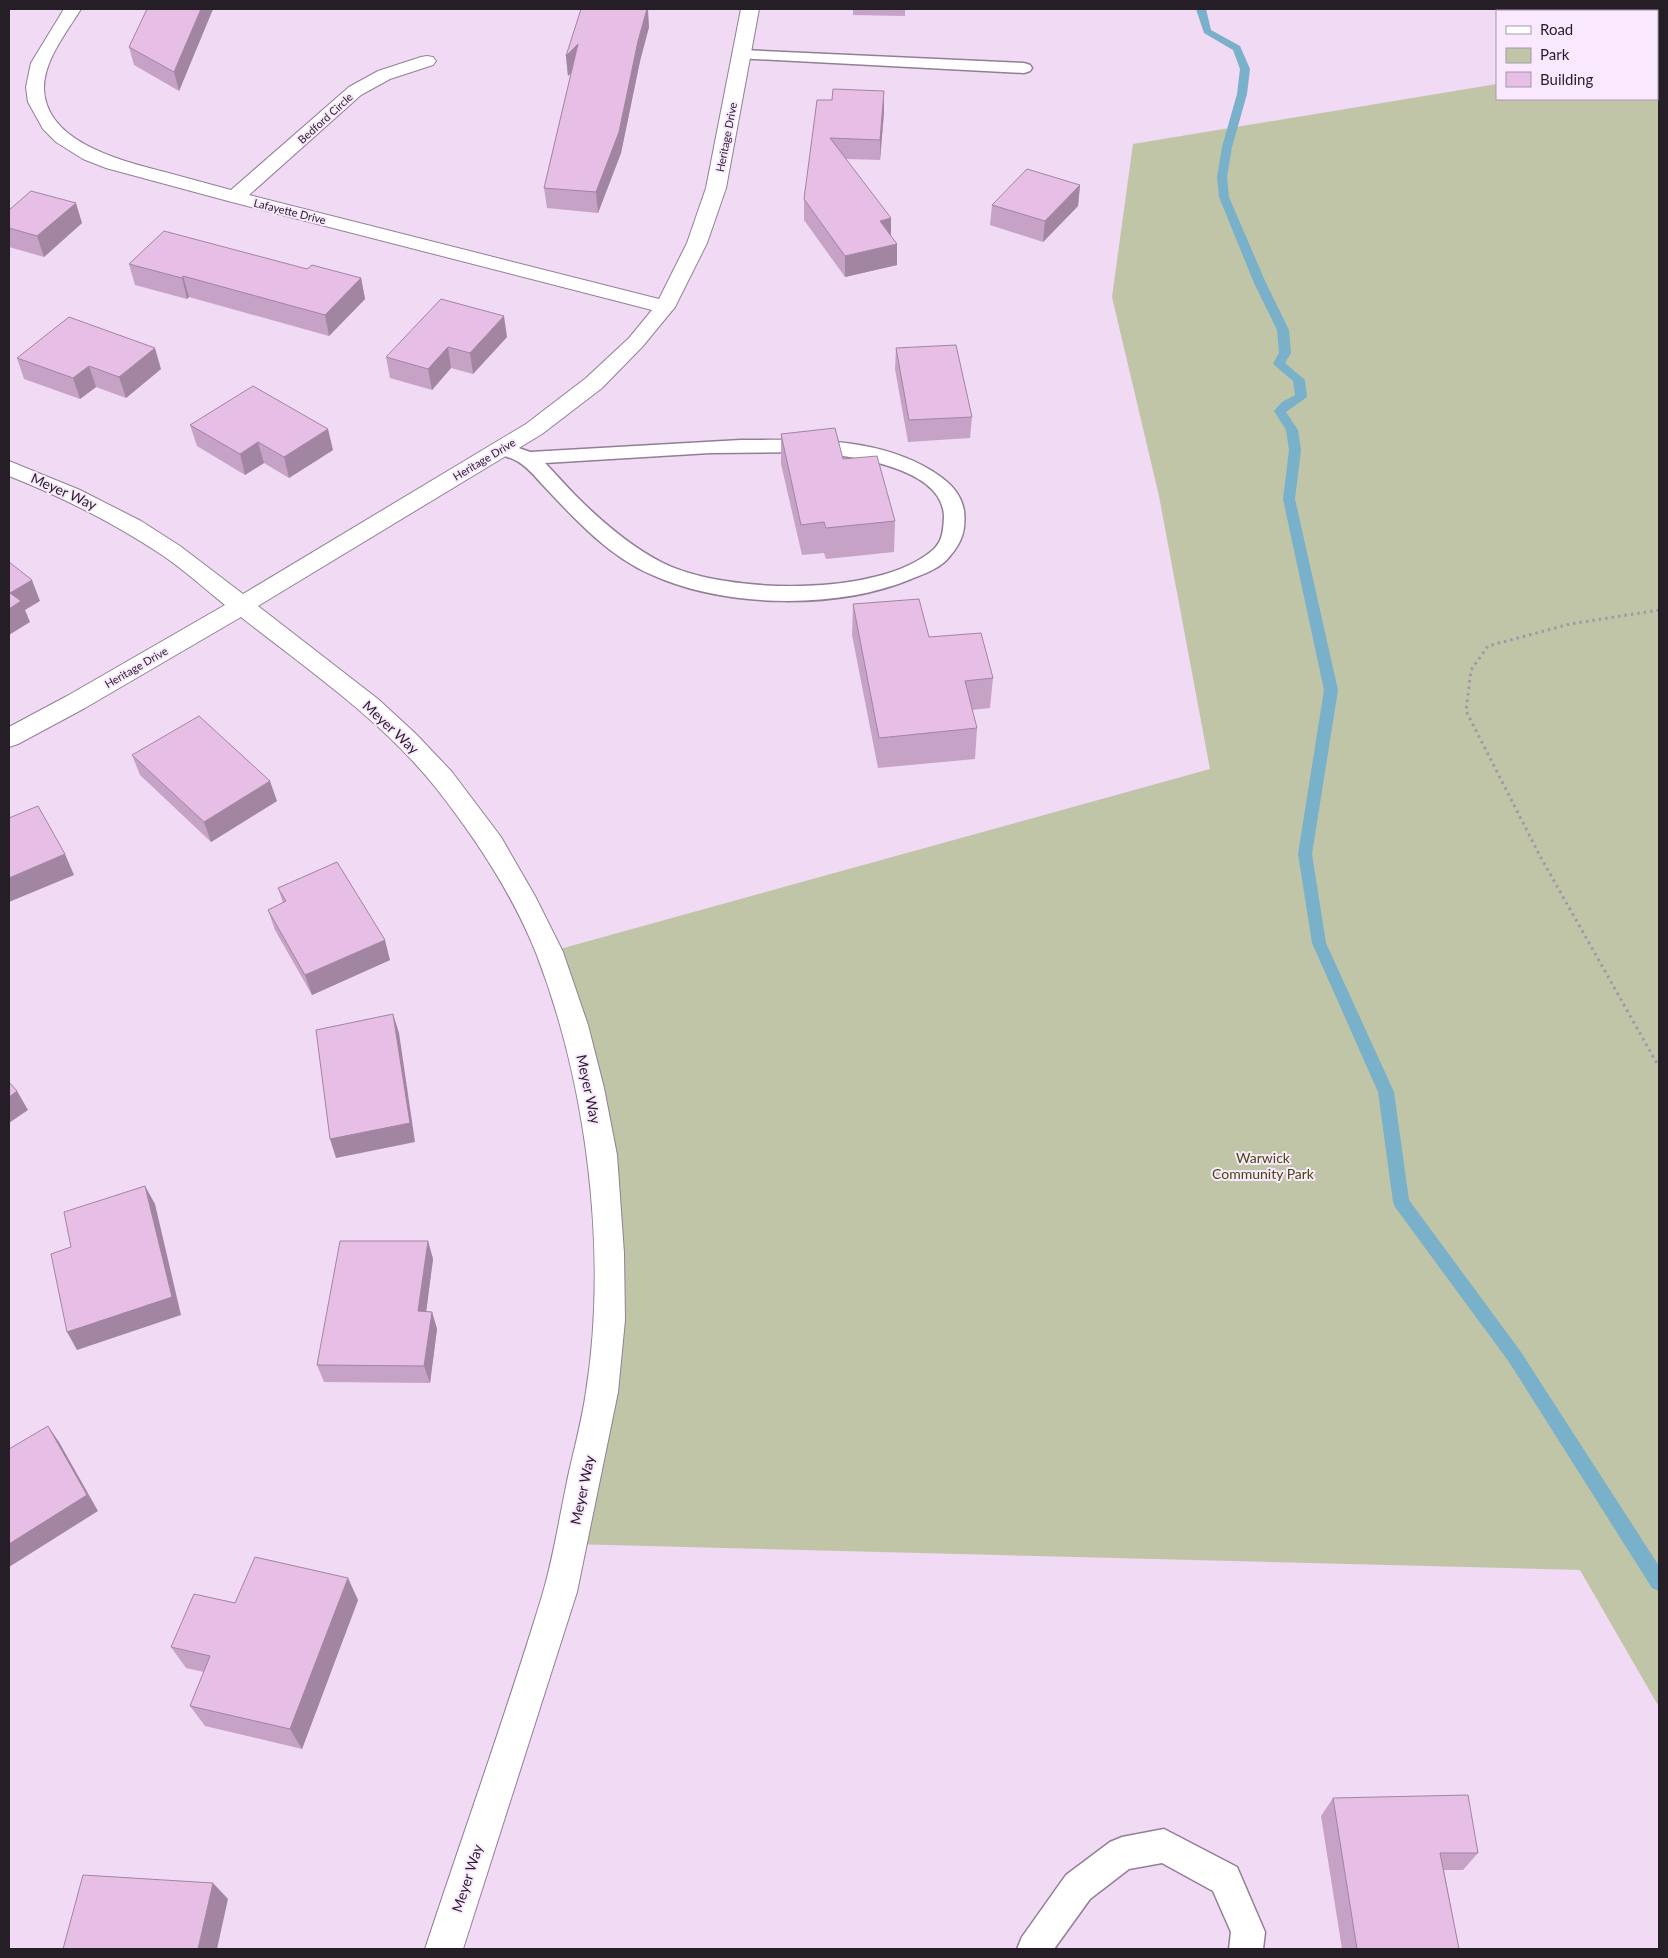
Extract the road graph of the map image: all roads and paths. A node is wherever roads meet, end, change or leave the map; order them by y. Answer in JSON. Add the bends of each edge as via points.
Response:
{"nodes":[{"id":1,"x":72,"y":9,"type":"edge"},
{"id":2,"x":750,"y":9,"type":"edge"},
{"id":3,"x":742,"y":55,"type":"junction"},
{"id":4,"x":427,"y":60,"type":"dead end"},
{"id":5,"x":1024,"y":68,"type":"dead end"},
{"id":6,"x":236,"y":197,"type":"junction"},
{"id":7,"x":665,"y":307,"type":"junction"},
{"id":8,"x":502,"y":448,"type":"junction"},
{"id":9,"x":528,"y":458,"type":"junction"},
{"id":10,"x":9,"y":468,"type":"edge"},
{"id":11,"x":243,"y":605,"type":"junction"},
{"id":12,"x":1659,"y":610,"type":"edge"},
{"id":13,"x":9,"y":738,"type":"edge"},
{"id":14,"x":1659,"y":1067,"type":"edge"},
{"id":15,"x":444,"y":1949,"type":"edge"},
{"id":16,"x":1034,"y":1949,"type":"edge"},
{"id":17,"x":1246,"y":1949,"type":"edge"}],
"edges":[{"from":1,"to":6,"type":"street","name":"Lafayette Drive","via":[[40,63],[35,87],[38,102],[50,125],[63,138],[90,155],[113,164]]},
{"from":2,"to":3,"type":"street","name":"Heritage Drive"},
{"from":3,"to":5,"type":"lane"},
{"from":3,"to":7,"type":"street","name":"Heritage Drive","via":[[716,188],[697,244]]},
{"from":4,"to":6,"type":"street","name":"Bedford Circle","via":[[384,75],[355,91]]},
{"from":6,"to":7,"type":"street","name":"Lafayette Drive"},
{"from":7,"to":8,"type":"street","name":"Heritage Drive","via":[[636,342],[594,383],[534,429]]},
{"from":8,"to":9,"type":"lane"},
{"from":8,"to":11,"type":"street","name":"Heritage Drive"},
{"from":9,"to":9,"type":"lane","via":[[621,548],[647,565],[700,583],[797,593],[846,588],[912,572],[936,558],[953,542],[956,520],[950,498],[936,483],[889,459],[850,450],[738,445]]},
{"from":10,"to":11,"type":"street","name":"Meyer Way","via":[[98,506],[140,530],[172,550]]},
{"from":11,"to":13,"type":"street","name":"Heritage Drive"},
{"from":11,"to":15,"type":"street","name":"Meyer Way","via":[[369,704],[408,740],[444,779],[492,844],[522,896],[555,971],[584,1061],[602,1155],[609,1263],[602,1392],[560,1592]]},
{"from":12,"to":14,"type":"path","via":[[1570,624],[1488,646],[1471,670],[1466,711],[1540,856]]},
{"from":16,"to":17,"type":"lane","via":[[1078,1887],[1122,1854],[1164,1846],[1225,1879],[1248,1932]]}]}
